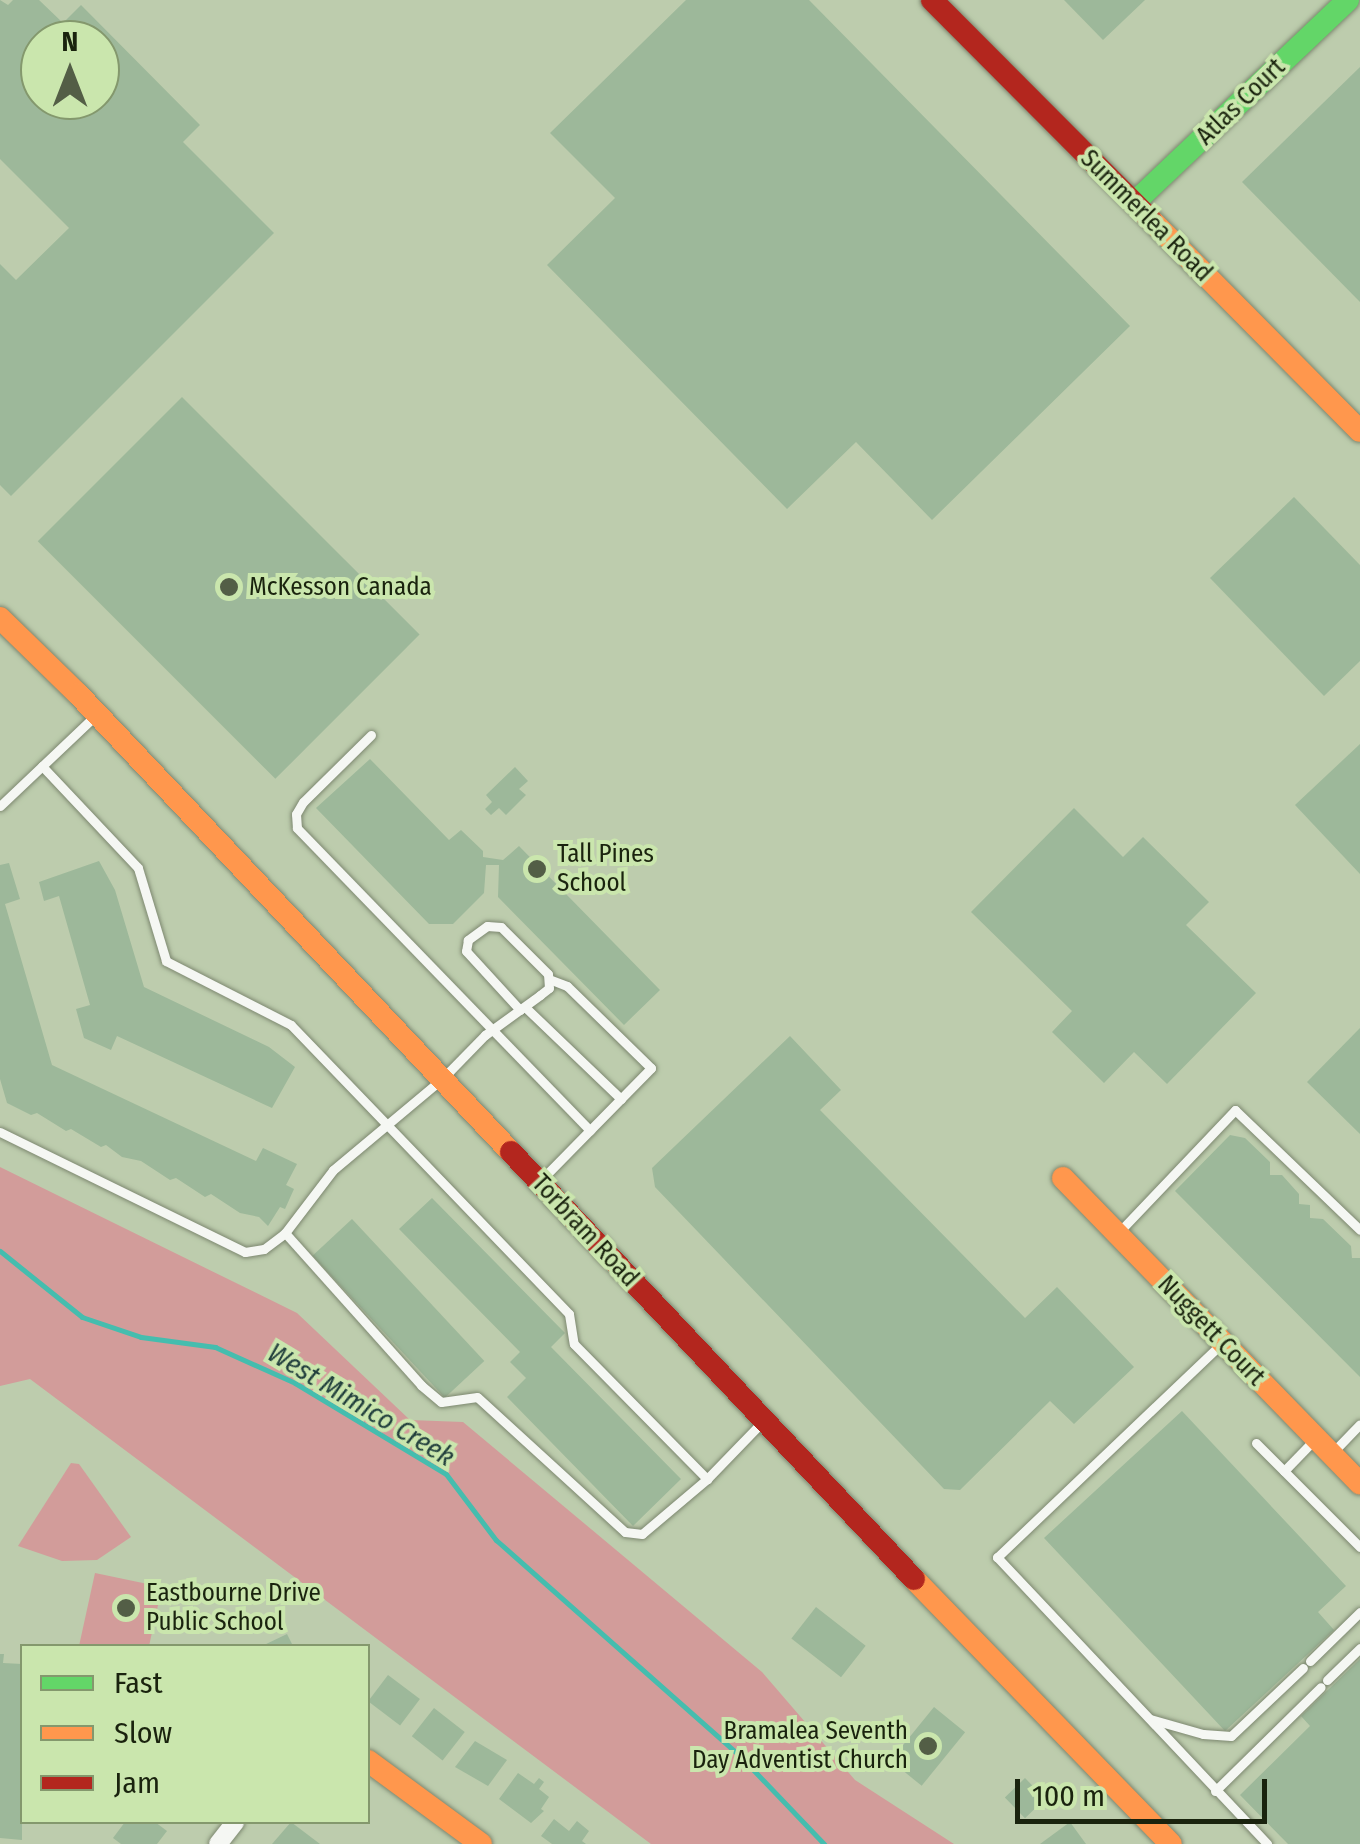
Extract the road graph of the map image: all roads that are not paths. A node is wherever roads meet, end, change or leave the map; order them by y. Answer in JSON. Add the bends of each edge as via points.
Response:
{"nodes":[{"id":1,"x":932,"y":0,"type":"edge"},
{"id":2,"x":1348,"y":0,"type":"edge"},
{"id":3,"x":1134,"y":203,"type":"junction"},
{"id":4,"x":1360,"y":431,"type":"edge"},
{"id":5,"x":0,"y":618,"type":"edge"},
{"id":6,"x":97,"y":714,"type":"junction"},
{"id":7,"x":371,"y":735,"type":"dead end"},
{"id":8,"x":42,"y":766,"type":"junction"},
{"id":9,"x":0,"y":806,"type":"edge"},
{"id":10,"x":550,"y":980,"type":"junction"},
{"id":11,"x":522,"y":1008,"type":"junction"},
{"id":12,"x":492,"y":1030,"type":"junction"},
{"id":13,"x":442,"y":1079,"type":"junction"},
{"id":14,"x":621,"y":1100,"type":"junction"},
{"id":15,"x":386,"y":1126,"type":"junction"},
{"id":16,"x":590,"y":1130,"type":"junction"},
{"id":17,"x":0,"y":1132,"type":"edge"},
{"id":18,"x":1063,"y":1178,"type":"dead end"},
{"id":19,"x":539,"y":1182,"type":"junction"},
{"id":20,"x":1360,"y":1230,"type":"edge"},
{"id":21,"x":285,"y":1232,"type":"junction"},
{"id":22,"x":1116,"y":1234,"type":"junction"},
{"id":23,"x":1222,"y":1343,"type":"junction"},
{"id":24,"x":764,"y":1420,"type":"junction"},
{"id":25,"x":1360,"y":1424,"type":"edge"},
{"id":26,"x":1256,"y":1443,"type":"dead end"},
{"id":27,"x":1324,"y":1446,"type":"junction"},
{"id":28,"x":1284,"y":1471,"type":"junction"},
{"id":29,"x":706,"y":1479,"type":"junction"},
{"id":30,"x":1360,"y":1483,"type":"edge"},
{"id":31,"x":1360,"y":1547,"type":"edge"},
{"id":32,"x":1360,"y":1612,"type":"edge"},
{"id":33,"x":1360,"y":1648,"type":"edge"},
{"id":34,"x":1148,"y":1718,"type":"junction"},
{"id":35,"x":370,"y":1761,"type":"edge"},
{"id":36,"x":1215,"y":1790,"type":"junction"},
{"id":37,"x":233,"y":1824,"type":"edge"},
{"id":38,"x":218,"y":1844,"type":"edge"},
{"id":39,"x":481,"y":1844,"type":"edge"},
{"id":40,"x":1171,"y":1844,"type":"edge"},
{"id":41,"x":1267,"y":1844,"type":"edge"}],
"edges":[{"from":1,"to":3,"type":"main road","name":"Summerlea Road"},
{"from":2,"to":3,"type":"main road","name":"Atlas Court"},
{"from":3,"to":4,"type":"main road","name":"Summerlea Road"},
{"from":5,"to":6,"type":"main road","name":"Torbram Road"},
{"from":6,"to":8,"type":"lane"},
{"from":6,"to":13,"type":"main road","name":"Torbram Road"},
{"from":7,"to":12,"type":"lane","via":[[303,802],[297,828]]},
{"from":8,"to":9,"type":"lane"},
{"from":8,"to":15,"type":"lane","via":[[138,868],[166,961],[291,1025]]},
{"from":10,"to":11,"type":"lane"},
{"from":10,"to":11,"type":"lane","via":[[496,924],[468,940],[472,961]]},
{"from":10,"to":14,"type":"lane","via":[[567,986],[651,1068]]},
{"from":11,"to":12,"type":"lane"},
{"from":11,"to":14,"type":"lane"},
{"from":12,"to":13,"type":"lane"},
{"from":12,"to":16,"type":"lane"},
{"from":13,"to":15,"type":"lane"},
{"from":13,"to":19,"type":"main road","name":"Torbram Road"},
{"from":14,"to":16,"type":"lane"},
{"from":15,"to":21,"type":"lane","via":[[333,1170]]},
{"from":15,"to":29,"type":"lane","via":[[569,1314],[574,1344]]},
{"from":16,"to":19,"type":"lane"},
{"from":17,"to":21,"type":"lane","via":[[245,1252],[264,1249]]},
{"from":18,"to":22,"type":"main road","name":"Nuggett Court"},
{"from":19,"to":24,"type":"main road","name":"Torbram Road"},
{"from":20,"to":22,"type":"lane","via":[[1235,1110]]},
{"from":21,"to":29,"type":"lane","via":[[421,1385],[441,1402],[478,1397],[625,1532],[642,1534]]},
{"from":22,"to":23,"type":"main road","name":"Nuggett Court"},
{"from":23,"to":27,"type":"main road","name":"Nuggett Court"},
{"from":23,"to":34,"type":"lane","via":[[997,1556]]},
{"from":24,"to":29,"type":"lane"},
{"from":24,"to":40,"type":"main road","name":"Torbram Road"},
{"from":25,"to":27,"type":"lane"},
{"from":26,"to":28,"type":"lane"},
{"from":27,"to":28,"type":"lane"},
{"from":27,"to":30,"type":"main road","name":"Nuggett Court"},
{"from":28,"to":31,"type":"lane"},
{"from":32,"to":34,"type":"lane","via":[[1231,1736]]},
{"from":33,"to":36,"type":"lane"},
{"from":34,"to":36,"type":"lane"},
{"from":35,"to":39,"type":"main road"},
{"from":36,"to":41,"type":"lane"},
{"from":37,"to":38,"type":"street"}]}
